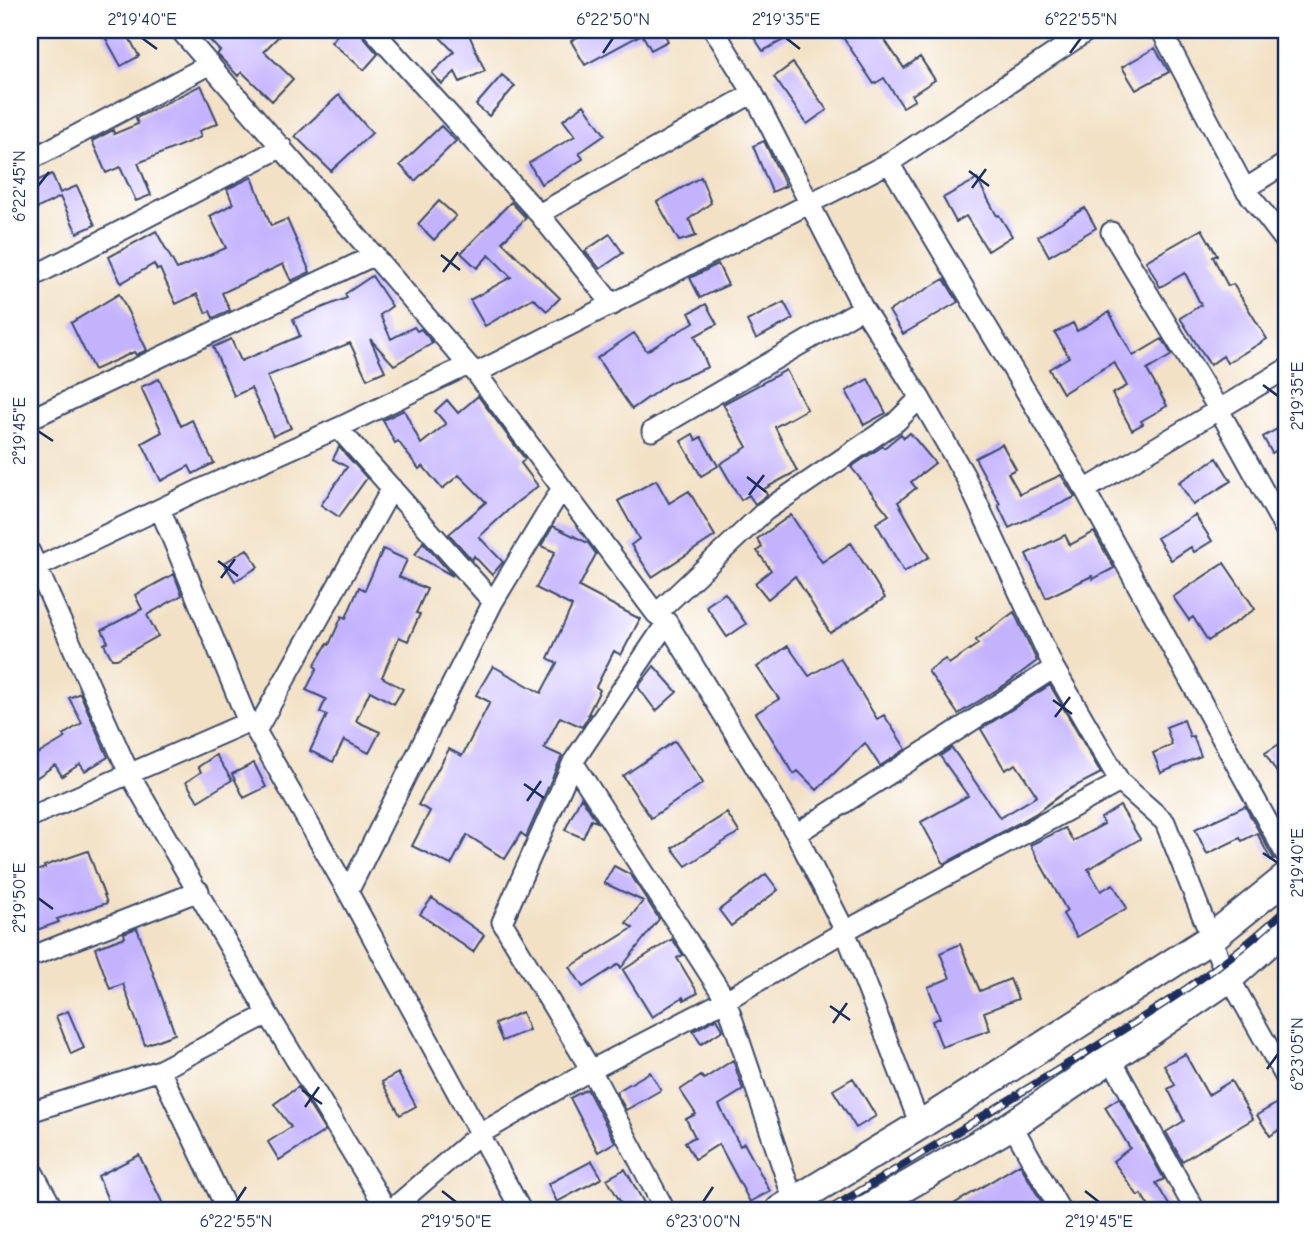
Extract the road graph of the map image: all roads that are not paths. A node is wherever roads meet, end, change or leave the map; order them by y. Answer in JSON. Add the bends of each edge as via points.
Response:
{"nodes":[{"id":1,"x":180,"y":30,"type":"edge"},
{"id":2,"x":373,"y":30,"type":"edge"},
{"id":3,"x":714,"y":30,"type":"edge"},
{"id":4,"x":1089,"y":30,"type":"edge"},
{"id":5,"x":1161,"y":30,"type":"edge"},
{"id":6,"x":210,"y":64,"type":"junction"},
{"id":7,"x":753,"y":93,"type":"junction"},
{"id":8,"x":282,"y":147,"type":"junction"},
{"id":9,"x":30,"y":160,"type":"edge"},
{"id":10,"x":889,"y":163,"type":"junction"},
{"id":11,"x":1286,"y":163,"type":"edge"},
{"id":12,"x":1245,"y":189,"type":"junction"},
{"id":13,"x":809,"y":204,"type":"junction"},
{"id":14,"x":539,"y":214,"type":"junction"},
{"id":15,"x":1111,"y":232,"type":"dead end"},
{"id":16,"x":1286,"y":242,"type":"edge"},
{"id":17,"x":375,"y":256,"type":"junction"},
{"id":18,"x":30,"y":278,"type":"edge"},
{"id":19,"x":613,"y":305,"type":"junction"},
{"id":20,"x":863,"y":308,"type":"junction"},
{"id":21,"x":472,"y":369,"type":"junction"},
{"id":22,"x":1286,"y":369,"type":"edge"},
{"id":23,"x":920,"y":398,"type":"junction"},
{"id":24,"x":1220,"y":410,"type":"junction"},
{"id":25,"x":30,"y":419,"type":"edge"},
{"id":26,"x":338,"y":428,"type":"junction"},
{"id":27,"x":652,"y":431,"type":"dead end"},
{"id":28,"x":391,"y":488,"type":"junction"},
{"id":29,"x":562,"y":488,"type":"junction"},
{"id":30,"x":1085,"y":490,"type":"junction"},
{"id":31,"x":160,"y":509,"type":"junction"},
{"id":32,"x":1286,"y":531,"type":"edge"},
{"id":33,"x":32,"y":563,"type":"edge"},
{"id":34,"x":493,"y":602,"type":"junction"},
{"id":35,"x":662,"y":618,"type":"junction"},
{"id":36,"x":1054,"y":668,"type":"junction"},
{"id":37,"x":252,"y":727,"type":"junction"},
{"id":38,"x":573,"y":762,"type":"junction"},
{"id":39,"x":129,"y":773,"type":"junction"},
{"id":40,"x":1120,"y":782,"type":"junction"},
{"id":41,"x":30,"y":817,"type":"edge"},
{"id":42,"x":796,"y":834,"type":"junction"},
{"id":43,"x":1286,"y":855,"type":"edge"},
{"id":44,"x":1286,"y":878,"type":"edge"},
{"id":45,"x":199,"y":891,"type":"junction"},
{"id":46,"x":348,"y":892,"type":"junction"},
{"id":47,"x":1286,"y":927,"type":"edge"},
{"id":48,"x":845,"y":931,"type":"junction"},
{"id":49,"x":1210,"y":939,"type":"junction"},
{"id":50,"x":30,"y":957,"type":"edge"},
{"id":51,"x":1229,"y":978,"type":"junction"},
{"id":52,"x":726,"y":1000,"type":"junction"},
{"id":53,"x":268,"y":1014,"type":"junction"},
{"id":54,"x":1111,"y":1059,"type":"junction"},
{"id":55,"x":160,"y":1070,"type":"junction"},
{"id":56,"x":591,"y":1070,"type":"junction"},
{"id":57,"x":1286,"y":1077,"type":"edge"},
{"id":58,"x":30,"y":1112,"type":"edge"},
{"id":59,"x":920,"y":1125,"type":"junction"},
{"id":60,"x":1012,"y":1125,"type":"junction"},
{"id":61,"x":478,"y":1135,"type":"junction"},
{"id":62,"x":30,"y":1172,"type":"edge"},
{"id":63,"x":787,"y":1206,"type":"edge"},
{"id":64,"x":51,"y":1210,"type":"edge"},
{"id":65,"x":227,"y":1210,"type":"edge"},
{"id":66,"x":389,"y":1210,"type":"edge"},
{"id":67,"x":521,"y":1210,"type":"edge"},
{"id":68,"x":665,"y":1210,"type":"edge"},
{"id":69,"x":865,"y":1210,"type":"edge"},
{"id":70,"x":1060,"y":1210,"type":"edge"},
{"id":71,"x":1195,"y":1210,"type":"edge"}],
"edges":[{"from":1,"to":6,"type":"street"},
{"from":2,"to":14,"type":"street"},
{"from":3,"to":7,"type":"street"},
{"from":4,"to":10,"type":"street"},
{"from":5,"to":12,"type":"street"},
{"from":6,"to":8,"type":"street"},
{"from":6,"to":9,"type":"street"},
{"from":7,"to":13,"type":"street"},
{"from":7,"to":14,"type":"street"},
{"from":8,"to":17,"type":"street"},
{"from":8,"to":18,"type":"street"},
{"from":10,"to":13,"type":"street"},
{"from":10,"to":30,"type":"street"},
{"from":11,"to":12,"type":"street"},
{"from":12,"to":16,"type":"street"},
{"from":13,"to":19,"type":"street"},
{"from":13,"to":20,"type":"street"},
{"from":14,"to":19,"type":"street"},
{"from":15,"to":24,"type":"street"},
{"from":17,"to":21,"type":"street"},
{"from":17,"to":25,"type":"street"},
{"from":19,"to":21,"type":"street"},
{"from":20,"to":23,"type":"street"},
{"from":20,"to":27,"type":"street"},
{"from":21,"to":26,"type":"street"},
{"from":21,"to":29,"type":"street"},
{"from":22,"to":24,"type":"street"},
{"from":23,"to":35,"type":"street","via":[[896,422],[765,511]]},
{"from":23,"to":36,"type":"street","via":[[965,476]]},
{"from":24,"to":30,"type":"street"},
{"from":24,"to":32,"type":"street"},
{"from":26,"to":28,"type":"street"},
{"from":26,"to":31,"type":"street"},
{"from":28,"to":34,"type":"street"},
{"from":28,"to":37,"type":"street"},
{"from":29,"to":34,"type":"street"},
{"from":29,"to":35,"type":"street"},
{"from":30,"to":43,"type":"street"},
{"from":31,"to":33,"type":"street"},
{"from":31,"to":37,"type":"street"},
{"from":33,"to":39,"type":"street"},
{"from":34,"to":46,"type":"street"},
{"from":35,"to":38,"type":"street"},
{"from":35,"to":42,"type":"street"},
{"from":36,"to":40,"type":"street"},
{"from":36,"to":42,"type":"street"},
{"from":37,"to":39,"type":"street"},
{"from":37,"to":46,"type":"street"},
{"from":38,"to":52,"type":"street"},
{"from":38,"to":56,"type":"street","via":[[502,922]]},
{"from":39,"to":41,"type":"street"},
{"from":39,"to":45,"type":"street"},
{"from":40,"to":48,"type":"street"},
{"from":40,"to":49,"type":"street","via":[[1166,822]]},
{"from":42,"to":48,"type":"street"},
{"from":44,"to":49,"type":"main road"},
{"from":45,"to":50,"type":"street"},
{"from":45,"to":53,"type":"street"},
{"from":46,"to":61,"type":"street"},
{"from":47,"to":51,"type":"main road"},
{"from":48,"to":52,"type":"street"},
{"from":48,"to":59,"type":"street"},
{"from":49,"to":51,"type":"street"},
{"from":49,"to":59,"type":"main road"},
{"from":51,"to":54,"type":"main road"},
{"from":51,"to":57,"type":"street"},
{"from":52,"to":56,"type":"street"},
{"from":52,"to":63,"type":"street"},
{"from":53,"to":55,"type":"street"},
{"from":53,"to":66,"type":"street"},
{"from":54,"to":60,"type":"main road"},
{"from":54,"to":71,"type":"street"},
{"from":55,"to":58,"type":"street"},
{"from":55,"to":65,"type":"street"},
{"from":56,"to":61,"type":"street"},
{"from":56,"to":68,"type":"street"},
{"from":59,"to":63,"type":"main road"},
{"from":60,"to":69,"type":"main road"},
{"from":60,"to":70,"type":"street"},
{"from":61,"to":66,"type":"street"},
{"from":61,"to":67,"type":"street"},
{"from":62,"to":64,"type":"street"}]}
